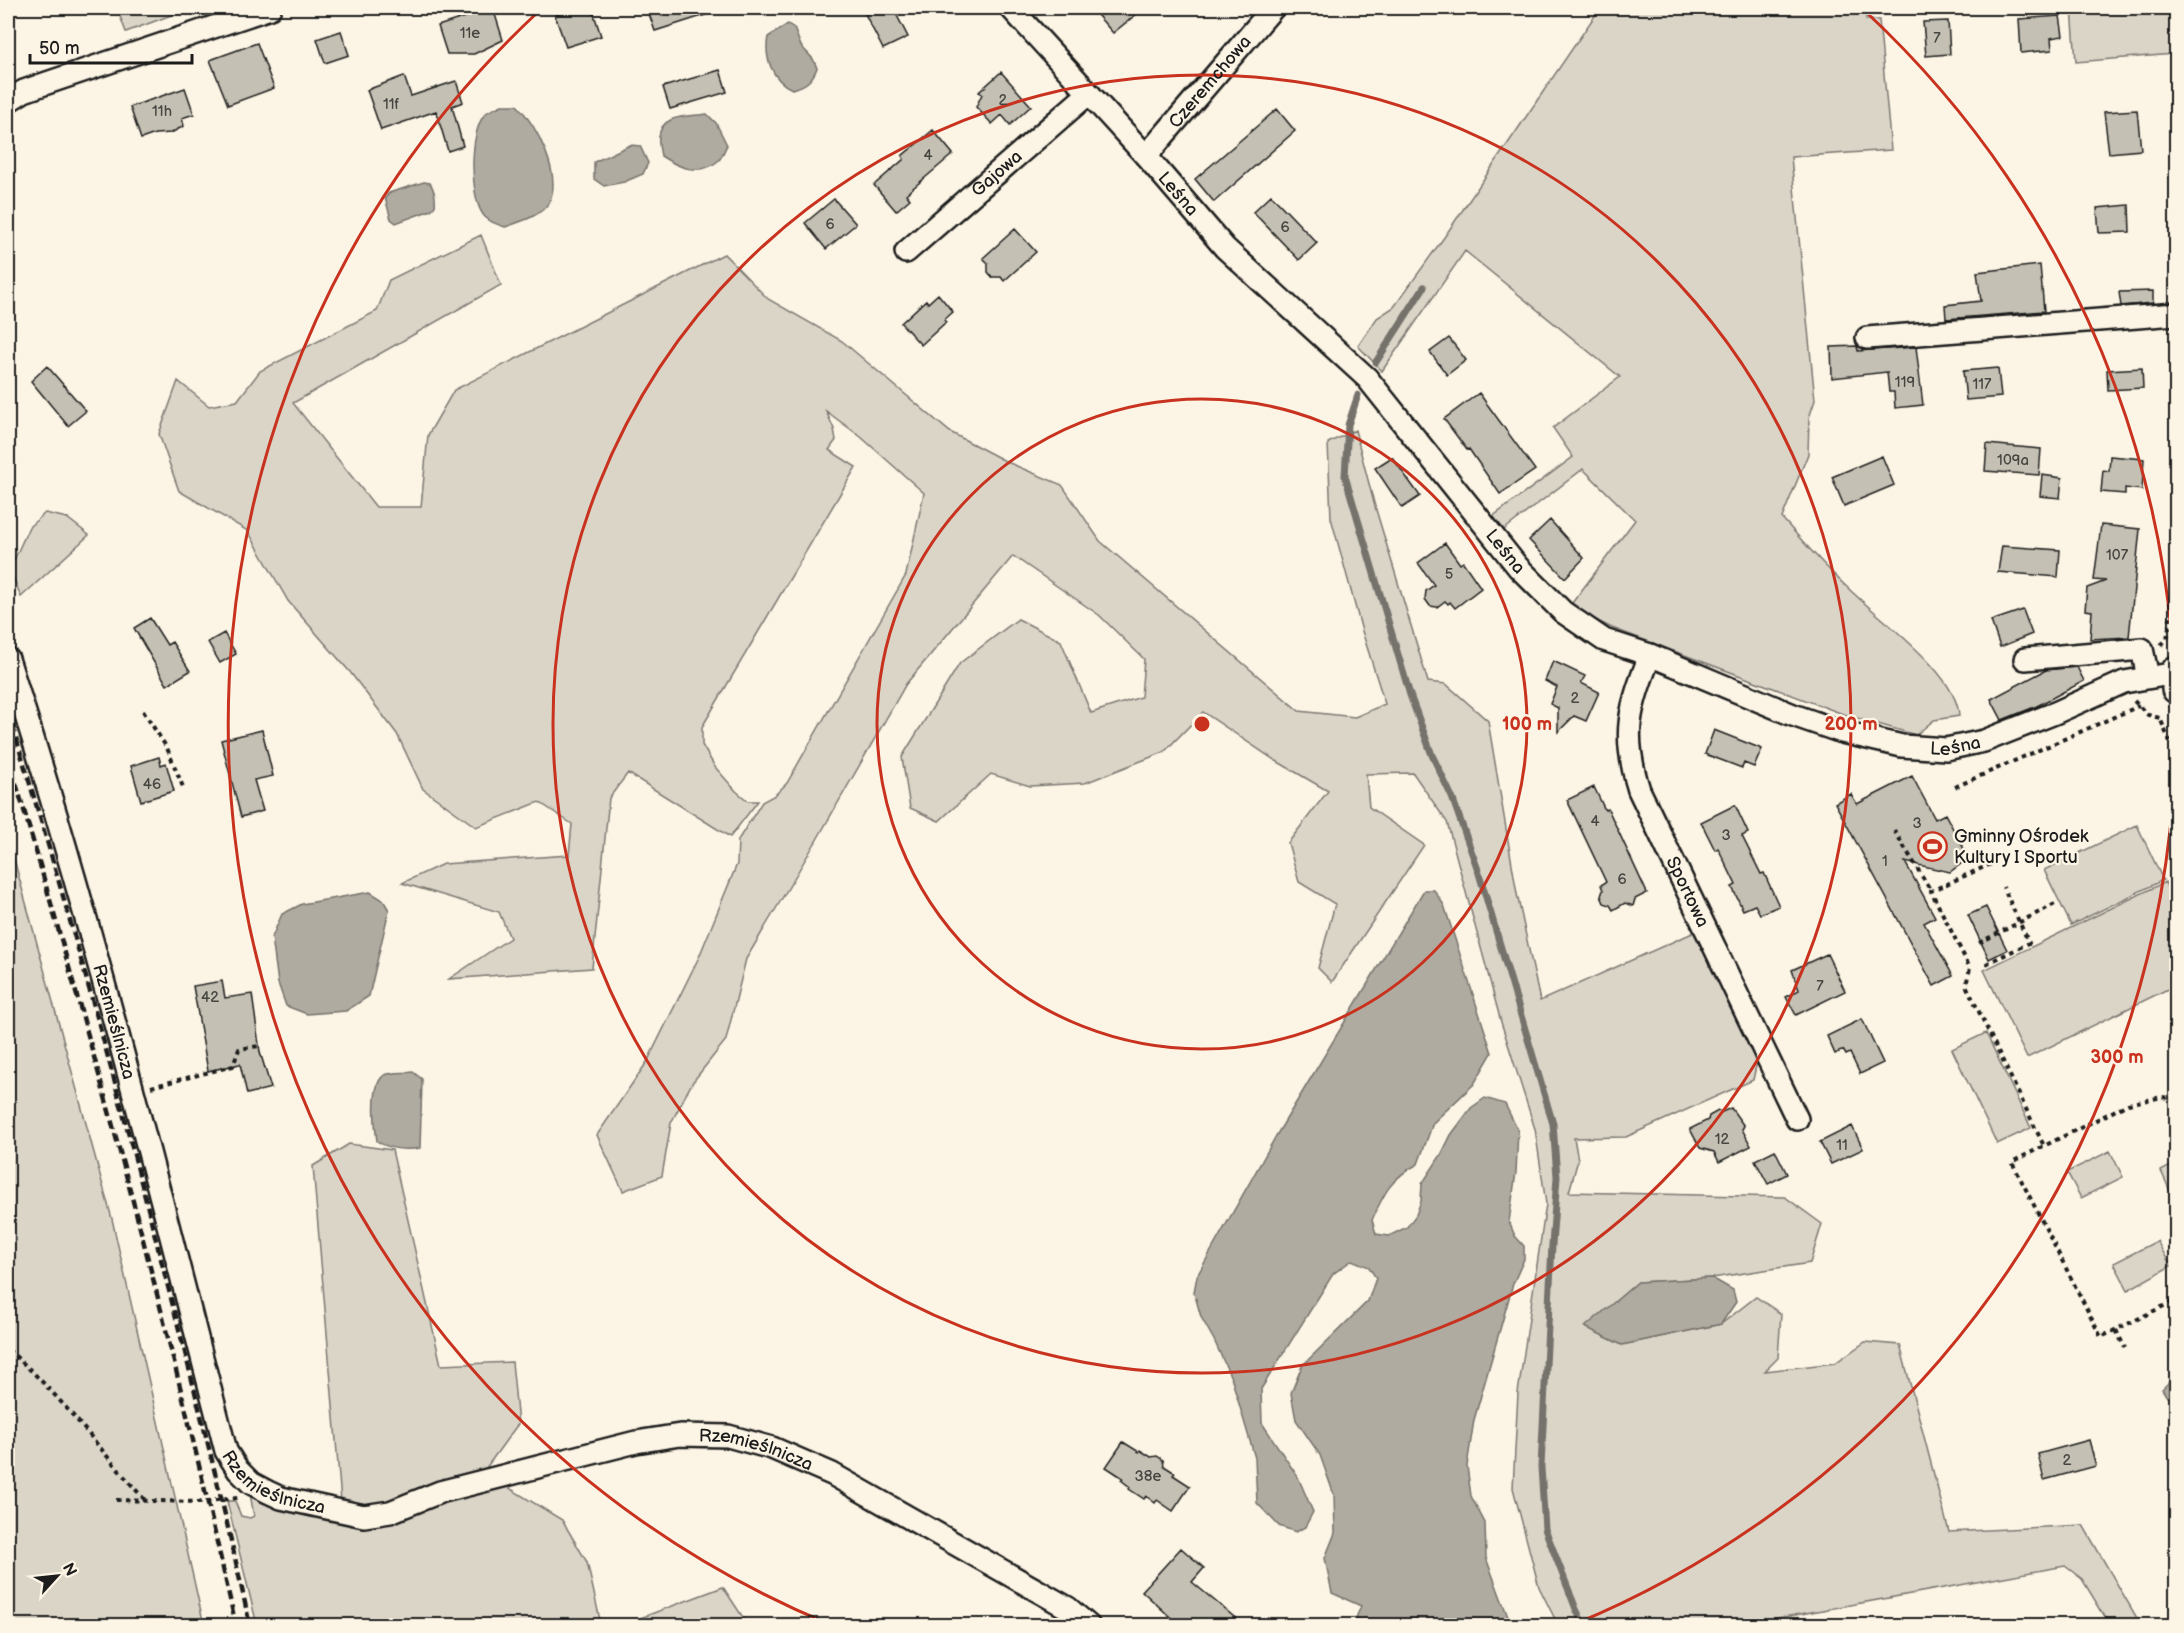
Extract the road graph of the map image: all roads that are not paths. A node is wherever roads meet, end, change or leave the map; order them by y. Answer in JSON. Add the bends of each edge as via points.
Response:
{"nodes":[{"id":1,"x":270,"y":8,"type":"edge"},
{"id":2,"x":1011,"y":8,"type":"edge"},
{"id":3,"x":1274,"y":8,"type":"edge"},
{"id":4,"x":1088,"y":94,"type":"junction"},
{"id":5,"x":8,"y":101,"type":"edge"},
{"id":6,"x":1146,"y":156,"type":"junction"},
{"id":7,"x":906,"y":252,"type":"dead end"},
{"id":8,"x":2176,"y":314,"type":"edge"},
{"id":9,"x":1867,"y":338,"type":"dead end"},
{"id":10,"x":1650,"y":655,"type":"junction"},
{"id":11,"x":2025,"y":658,"type":"dead end"},
{"id":12,"x":8,"y":659,"type":"edge"},
{"id":13,"x":2176,"y":672,"type":"edge"},
{"id":14,"x":2148,"y":677,"type":"junction"},
{"id":15,"x":2176,"y":689,"type":"edge"},
{"id":16,"x":1797,"y":1119,"type":"dead end"},
{"id":17,"x":1089,"y":1626,"type":"edge"}],
"edges":[{"from":1,"to":5,"type":"street","via":[[24,91]]},
{"from":2,"to":4,"type":"street","name":"Leśna"},
{"from":3,"to":6,"type":"street","name":"Czeremchowa"},
{"from":4,"to":6,"type":"street","name":"Leśna"},
{"from":4,"to":7,"type":"street","name":"Gajowa"},
{"from":6,"to":10,"type":"street","name":"Leśna","via":[[1225,248],[1367,378],[1543,594],[1604,640]]},
{"from":8,"to":9,"type":"street"},
{"from":10,"to":14,"type":"street","name":"Leśna","via":[[1842,732],[1902,746],[1946,749],[1984,741],[2124,682]]},
{"from":10,"to":16,"type":"street","name":"Sportowa","via":[[1631,706],[1631,765],[1639,790]]},
{"from":11,"to":14,"type":"street","via":[[2142,649]]},
{"from":12,"to":17,"type":"street","name":"Rzemieślnicza","via":[[134,1091],[226,1451],[251,1483],[281,1498],[363,1516],[390,1512],[440,1492],[636,1442],[680,1435],[728,1436],[772,1448],[832,1474],[1068,1608]]},
{"from":13,"to":14,"type":"street","name":"Leśna"},
{"from":13,"to":15,"type":"main road"}]}
